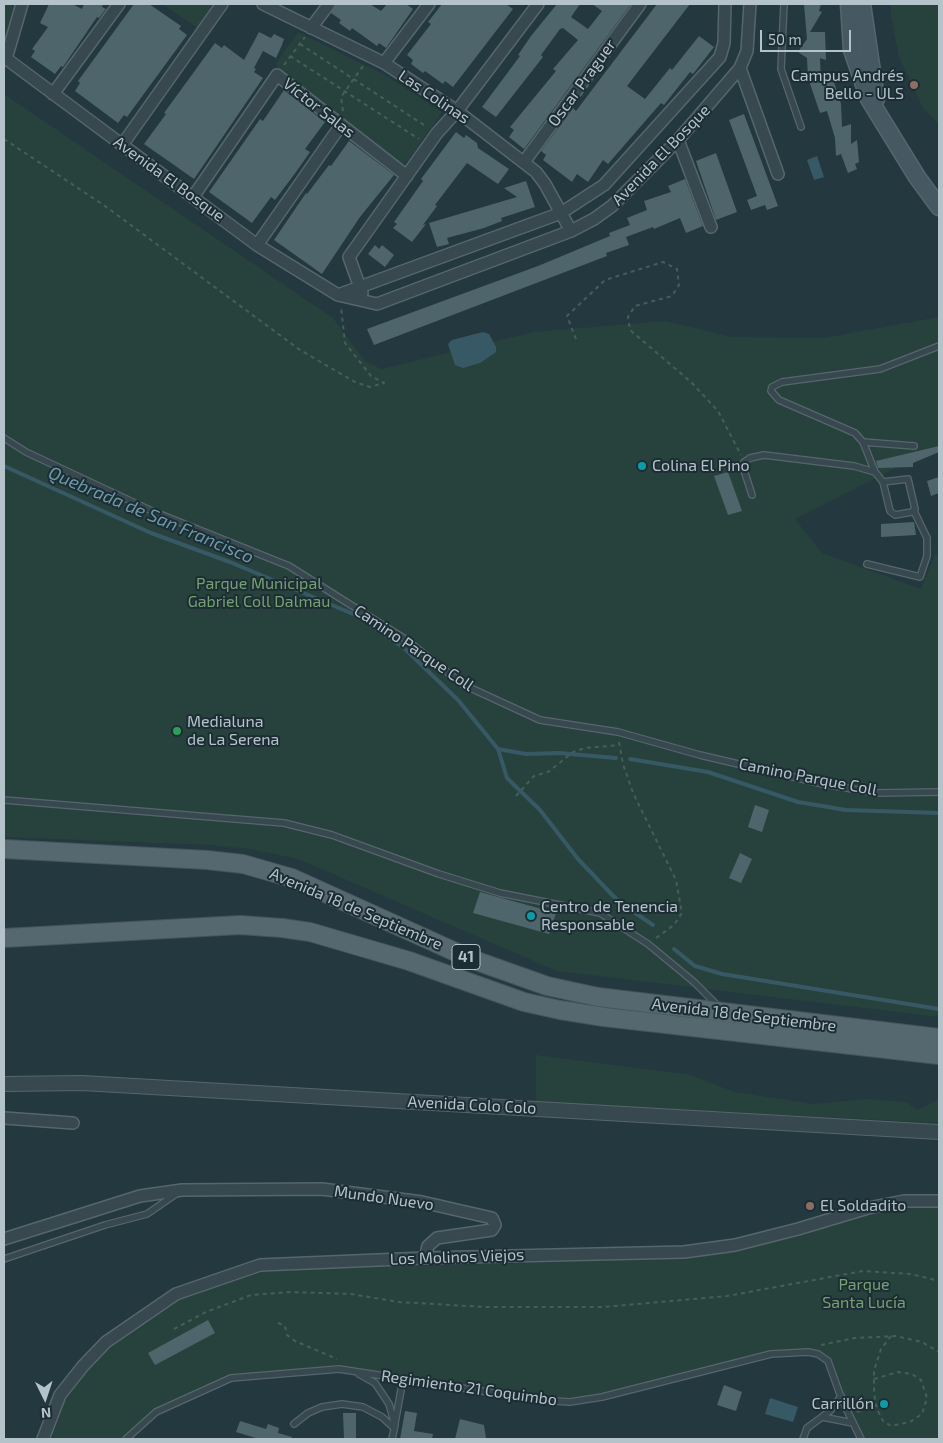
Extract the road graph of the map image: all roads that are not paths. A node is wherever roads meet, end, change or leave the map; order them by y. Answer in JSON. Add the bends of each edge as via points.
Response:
{"nodes":[{"id":1,"x":22,"y":4,"type":"edge"},
{"id":2,"x":119,"y":4,"type":"edge"},
{"id":3,"x":222,"y":4,"type":"edge"},
{"id":4,"x":263,"y":4,"type":"edge"},
{"id":5,"x":329,"y":4,"type":"edge"},
{"id":6,"x":429,"y":4,"type":"edge"},
{"id":7,"x":538,"y":4,"type":"edge"},
{"id":8,"x":640,"y":4,"type":"edge"},
{"id":9,"x":725,"y":4,"type":"edge"},
{"id":10,"x":750,"y":4,"type":"edge"},
{"id":11,"x":784,"y":4,"type":"edge"},
{"id":12,"x":849,"y":4,"type":"edge"},
{"id":13,"x":862,"y":4,"type":"edge"},
{"id":14,"x":311,"y":28,"type":"junction"},
{"id":15,"x":5,"y":58,"type":"edge"},
{"id":16,"x":384,"y":63,"type":"junction"},
{"id":17,"x":740,"y":68,"type":"junction"},
{"id":18,"x":52,"y":94,"type":"junction"},
{"id":19,"x":457,"y":111,"type":"junction"},
{"id":20,"x":878,"y":116,"type":"junction"},
{"id":21,"x":341,"y":125,"type":"junction"},
{"id":22,"x":801,"y":127,"type":"dead end"},
{"id":23,"x":678,"y":140,"type":"junction"},
{"id":24,"x":122,"y":144,"type":"junction"},
{"id":25,"x":524,"y":162,"type":"junction"},
{"id":26,"x":778,"y":174,"type":"dead end"},
{"id":27,"x":407,"y":176,"type":"junction"},
{"id":28,"x":192,"y":197,"type":"junction"},
{"id":29,"x":939,"y":207,"type":"edge"},
{"id":30,"x":562,"y":213,"type":"junction"},
{"id":31,"x":711,"y":227,"type":"dead end"},
{"id":32,"x":571,"y":231,"type":"junction"},
{"id":33,"x":257,"y":245,"type":"junction"},
{"id":34,"x":360,"y":286,"type":"junction"},
{"id":35,"x":338,"y":295,"type":"junction"},
{"id":36,"x":370,"y":304,"type":"junction"},
{"id":37,"x":939,"y":346,"type":"edge"},
{"id":38,"x":4,"y":438,"type":"edge"},
{"id":39,"x":863,"y":442,"type":"junction"},
{"id":40,"x":914,"y":446,"type":"dead end"},
{"id":41,"x":875,"y":472,"type":"junction"},
{"id":42,"x":883,"y":482,"type":"junction"},
{"id":43,"x":752,"y":495,"type":"dead end"},
{"id":44,"x":914,"y":511,"type":"junction"},
{"id":45,"x":867,"y":564,"type":"dead end"},
{"id":46,"x":939,"y":792,"type":"edge"},
{"id":47,"x":4,"y":800,"type":"edge"},
{"id":48,"x":4,"y":849,"type":"edge"},
{"id":49,"x":4,"y":938,"type":"edge"},
{"id":50,"x":726,"y":1013,"type":"junction"},
{"id":51,"x":939,"y":1038,"type":"edge"},
{"id":52,"x":939,"y":1055,"type":"edge"},
{"id":53,"x":4,"y":1084,"type":"edge"},
{"id":54,"x":4,"y":1118,"type":"edge"},
{"id":55,"x":73,"y":1123,"type":"dead end"},
{"id":56,"x":939,"y":1132,"type":"edge"},
{"id":57,"x":182,"y":1190,"type":"junction"},
{"id":58,"x":939,"y":1200,"type":"edge"},
{"id":59,"x":4,"y":1239,"type":"edge"},
{"id":60,"x":4,"y":1258,"type":"edge"},
{"id":61,"x":425,"y":1258,"type":"junction"},
{"id":62,"x":355,"y":1372,"type":"junction"},
{"id":63,"x":409,"y":1380,"type":"junction"},
{"id":64,"x":841,"y":1396,"type":"junction"},
{"id":65,"x":822,"y":1417,"type":"junction"},
{"id":66,"x":854,"y":1423,"type":"junction"},
{"id":67,"x":294,"y":1424,"type":"dead end"},
{"id":68,"x":395,"y":1427,"type":"junction"},
{"id":69,"x":43,"y":1439,"type":"edge"},
{"id":70,"x":126,"y":1439,"type":"edge"},
{"id":71,"x":392,"y":1439,"type":"edge"},
{"id":72,"x":803,"y":1439,"type":"edge"},
{"id":73,"x":861,"y":1439,"type":"edge"}],
"edges":[{"from":1,"to":15,"type":"street"},
{"from":2,"to":18,"type":"street"},
{"from":3,"to":24,"type":"street"},
{"from":4,"to":14,"type":"street","name":"Las Colinas"},
{"from":5,"to":14,"type":"street"},
{"from":6,"to":16,"type":"street"},
{"from":7,"to":19,"type":"street"},
{"from":8,"to":25,"type":"street","name":"Oscar Praguer"},
{"from":9,"to":30,"type":"street","name":"Avenida El Bosque","via":[[724,43],[720,56],[604,185]]},
{"from":10,"to":17,"type":"street","name":"Avenida El Bosque","via":[[747,51]]},
{"from":11,"to":22,"type":"lane","via":[[781,69]]},
{"from":12,"to":20,"type":"main road","via":[[850,38],[855,62]]},
{"from":13,"to":20,"type":"main road"},
{"from":14,"to":16,"type":"street","name":"Las Colinas"},
{"from":15,"to":18,"type":"street","name":"Avenida El Bosque"},
{"from":16,"to":19,"type":"street","name":"Las Colinas"},
{"from":17,"to":23,"type":"street","name":"Avenida El Bosque"},
{"from":17,"to":26,"type":"street"},
{"from":18,"to":24,"type":"street","name":"Avenida El Bosque"},
{"from":19,"to":25,"type":"street","name":"Las Colinas"},
{"from":19,"to":27,"type":"street"},
{"from":20,"to":29,"type":"main road"},
{"from":21,"to":27,"type":"street","name":"Víctor Salas"},
{"from":21,"to":28,"type":"street","name":"Víctor Salas","via":[[277,75]]},
{"from":21,"to":33,"type":"street"},
{"from":23,"to":31,"type":"street"},
{"from":23,"to":32,"type":"street","name":"Avenida El Bosque","via":[[612,206]]},
{"from":24,"to":28,"type":"street","name":"Avenida El Bosque"},
{"from":25,"to":30,"type":"street","name":"Las Colinas","via":[[541,178]]},
{"from":27,"to":34,"type":"street","via":[[349,257]]},
{"from":28,"to":33,"type":"street","name":"Avenida El Bosque"},
{"from":30,"to":32,"type":"street","name":"Las Colinas"},
{"from":30,"to":34,"type":"street","name":"Avenida El Bosque"},
{"from":32,"to":36,"type":"street","name":"Avenida El Bosque"},
{"from":33,"to":35,"type":"street","name":"Avenida El Bosque"},
{"from":34,"to":35,"type":"street","name":"Avenida El Bosque"},
{"from":34,"to":36,"type":"street","via":[[366,302]]},
{"from":35,"to":36,"type":"street","name":"Avenida El Bosque"},
{"from":37,"to":39,"type":"lane","via":[[880,369],[782,382],[772,387],[771,391],[779,400],[855,433]]},
{"from":38,"to":46,"type":"lane","name":"Camino Parque Coll","via":[[26,452],[152,511],[289,566],[405,639],[464,685],[540,720],[618,732],[822,784],[876,793]]},
{"from":39,"to":40,"type":"lane"},
{"from":39,"to":41,"type":"lane"},
{"from":41,"to":42,"type":"lane"},
{"from":41,"to":43,"type":"lane","via":[[854,466],[764,455],[744,462],[742,467]]},
{"from":42,"to":44,"type":"lane","via":[[890,511],[895,515]]},
{"from":42,"to":44,"type":"lane","via":[[908,479]]},
{"from":44,"to":45,"type":"lane","via":[[927,538],[927,556],[920,577]]},
{"from":47,"to":50,"type":"lane","via":[[284,823],[332,835],[500,893],[600,913],[648,944]]},
{"from":48,"to":50,"type":"main road","name":"Avenida 18 de Septiembre","number":"41","via":[[207,860],[251,866],[292,878],[471,959],[534,982],[598,997]]},
{"from":49,"to":52,"type":"main road","name":"Avenida 18 de Septiembre","number":"41","via":[[240,925],[282,928],[310,932],[409,961],[524,1002],[579,1013]]},
{"from":50,"to":51,"type":"main road","name":"Avenida 18 de Septiembre","number":"41"},
{"from":53,"to":56,"type":"street","name":"Avenida Colo Colo","via":[[92,1084]]},
{"from":54,"to":55,"type":"street"},
{"from":57,"to":59,"type":"street","name":"Mundo Nuevo","via":[[140,1196]]},
{"from":57,"to":60,"type":"lane","via":[[147,1214]]},
{"from":57,"to":61,"type":"street","name":"Mundo Nuevo","via":[[322,1189],[422,1202],[492,1218],[495,1225],[492,1230],[437,1238],[428,1246]]},
{"from":58,"to":61,"type":"street","name":"Los Molinos Viejos","via":[[904,1201],[868,1208],[735,1245],[684,1252]]},
{"from":61,"to":69,"type":"street","name":"Los Molinos Viejos","via":[[260,1265],[176,1294],[106,1342],[83,1366],[60,1395]]},
{"from":62,"to":63,"type":"lane","name":"Regimiento 21 Coquimbo"},
{"from":62,"to":68,"type":"lane","via":[[375,1383],[389,1404]]},
{"from":62,"to":70,"type":"lane","name":"Regimiento 21 Coquimbo","via":[[339,1369],[231,1378],[156,1412]]},
{"from":63,"to":64,"type":"lane","name":"Regimiento 21 Coquimbo","via":[[570,1402],[602,1398],[771,1354],[808,1352],[828,1361]]},
{"from":63,"to":68,"type":"lane","via":[[402,1385]]},
{"from":64,"to":65,"type":"lane"},
{"from":64,"to":66,"type":"lane","name":"Regimiento 21 Coquimbo"},
{"from":65,"to":66,"type":"lane"},
{"from":65,"to":72,"type":"lane","via":[[807,1428]]},
{"from":66,"to":73,"type":"lane","name":"Regimiento 21 Coquimbo"},
{"from":67,"to":68,"type":"lane","via":[[322,1407],[342,1404],[363,1407]]},
{"from":68,"to":71,"type":"lane"}]}
